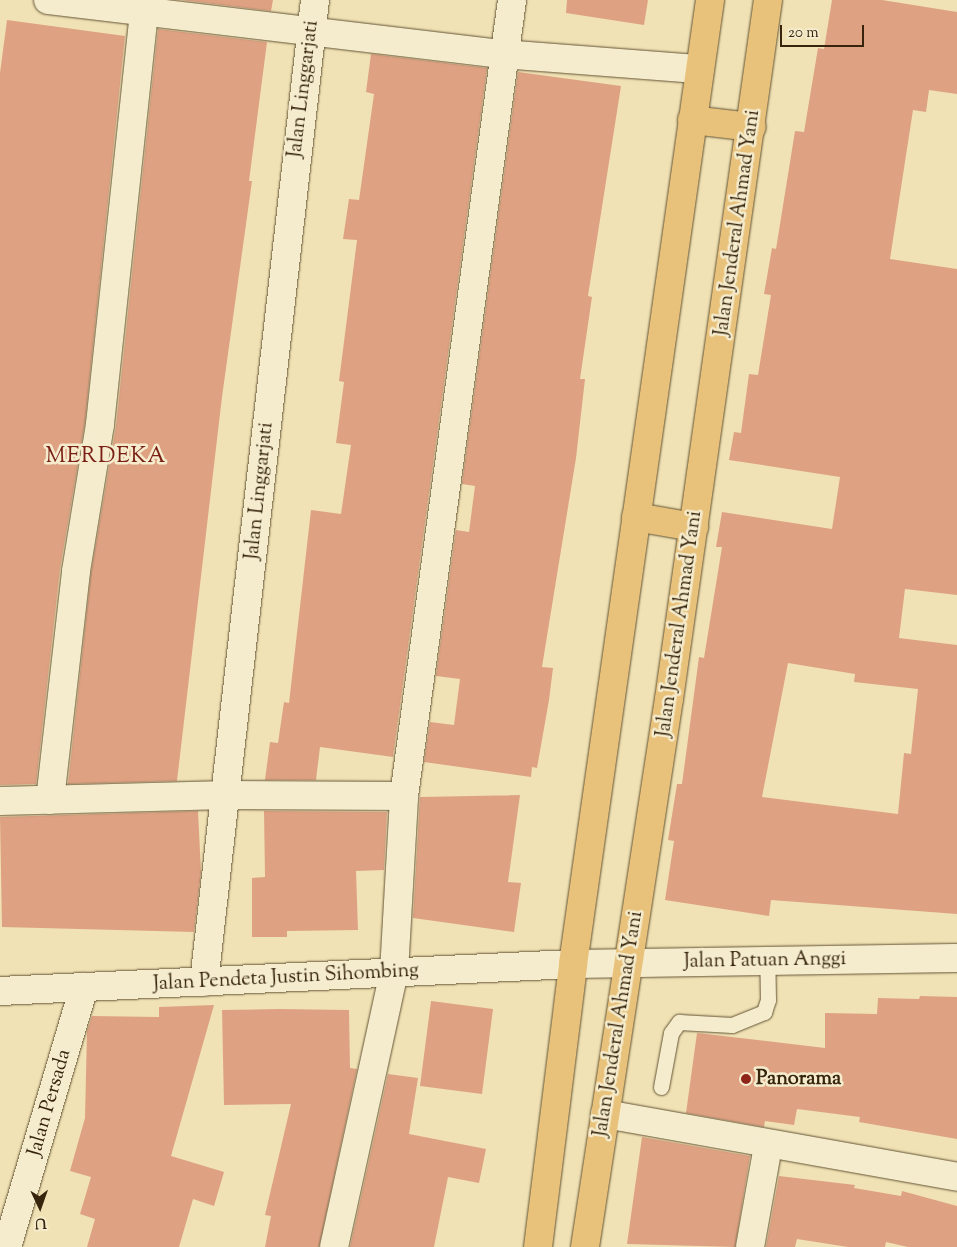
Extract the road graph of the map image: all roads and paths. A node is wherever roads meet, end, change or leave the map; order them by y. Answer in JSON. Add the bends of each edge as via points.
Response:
{"nodes":[{"id":1,"x":48,"y":0,"type":"edge"},
{"id":2,"x":315,"y":0,"type":"edge"},
{"id":3,"x":512,"y":0,"type":"edge"},
{"id":4,"x":710,"y":0,"type":"edge"},
{"id":5,"x":768,"y":0,"type":"edge"},
{"id":6,"x":144,"y":8,"type":"junction"},
{"id":7,"x":310,"y":29,"type":"junction"},
{"id":8,"x":504,"y":54,"type":"junction"},
{"id":9,"x":699,"y":69,"type":"junction"},
{"id":10,"x":692,"y":120,"type":"junction"},
{"id":11,"x":752,"y":127,"type":"junction"},
{"id":12,"x":636,"y":517,"type":"junction"},
{"id":13,"x":694,"y":527,"type":"junction"},
{"id":14,"x":227,"y":795,"type":"junction"},
{"id":15,"x":404,"y":796,"type":"junction"},
{"id":16,"x":50,"y":800,"type":"junction"},
{"id":17,"x":0,"y":802,"type":"edge"},
{"id":18,"x":957,"y":958,"type":"edge"},
{"id":19,"x":767,"y":961,"type":"junction"},
{"id":20,"x":629,"y":963,"type":"junction"},
{"id":21,"x":573,"y":964,"type":"junction"},
{"id":22,"x":394,"y":972,"type":"junction"},
{"id":23,"x":204,"y":982,"type":"junction"},
{"id":24,"x":84,"y":987,"type":"junction"},
{"id":25,"x":0,"y":991,"type":"edge"},
{"id":26,"x":660,"y":1087,"type":"dead end"},
{"id":27,"x":605,"y":1114,"type":"junction"},
{"id":28,"x":768,"y":1146,"type":"junction"},
{"id":29,"x":957,"y":1178,"type":"edge"},
{"id":30,"x":7,"y":1247,"type":"edge"},
{"id":31,"x":334,"y":1247,"type":"edge"},
{"id":32,"x":538,"y":1247,"type":"edge"},
{"id":33,"x":585,"y":1247,"type":"edge"},
{"id":34,"x":750,"y":1247,"type":"edge"}],
"edges":[{"from":1,"to":6,"type":"street"},
{"from":2,"to":7,"type":"street","name":"Jalan Linggarjati"},
{"from":3,"to":8,"type":"street"},
{"from":4,"to":9,"type":"main road"},
{"from":5,"to":11,"type":"main road","name":"Jalan Jenderal Ahmad Yani"},
{"from":6,"to":7,"type":"street"},
{"from":6,"to":16,"type":"street","via":[[100,424],[76,571]]},
{"from":7,"to":8,"type":"street"},
{"from":7,"to":14,"type":"street","name":"Jalan Linggarjati"},
{"from":8,"to":9,"type":"street"},
{"from":8,"to":15,"type":"street"},
{"from":9,"to":10,"type":"main road"},
{"from":10,"to":11,"type":"main road"},
{"from":10,"to":12,"type":"main road"},
{"from":11,"to":13,"type":"main road","name":"Jalan Jenderal Ahmad Yani"},
{"from":12,"to":13,"type":"main road"},
{"from":12,"to":21,"type":"main road"},
{"from":13,"to":20,"type":"main road","name":"Jalan Jenderal Ahmad Yani"},
{"from":14,"to":15,"type":"street"},
{"from":14,"to":16,"type":"street"},
{"from":14,"to":23,"type":"street","name":"Jalan Linggarjati"},
{"from":15,"to":22,"type":"street"},
{"from":16,"to":17,"type":"street"},
{"from":18,"to":19,"type":"street","name":"Jalan Patuan Anggi"},
{"from":19,"to":20,"type":"street","name":"Jalan Patuan Anggi"},
{"from":19,"to":26,"type":"lane","via":[[768,1000],[764,1012],[732,1025],[679,1022],[671,1033]]},
{"from":20,"to":21,"type":"street","name":"Jalan Patuan Anggi"},
{"from":20,"to":27,"type":"main road","name":"Jalan Jenderal Ahmad Yani"},
{"from":21,"to":22,"type":"street","name":"Jalan Pendeta Justin Sihombing"},
{"from":21,"to":32,"type":"main road"},
{"from":22,"to":23,"type":"street","name":"Jalan Pendeta Justin Sihombing"},
{"from":22,"to":31,"type":"street"},
{"from":23,"to":24,"type":"street","name":"Jalan Pendeta Justin Sihombing"},
{"from":24,"to":25,"type":"street","name":"Jalan Pendeta Justin Sihombing"},
{"from":24,"to":30,"type":"street","name":"Jalan Persada"},
{"from":27,"to":28,"type":"street"},
{"from":27,"to":33,"type":"main road","name":"Jalan Jenderal Ahmad Yani"},
{"from":28,"to":29,"type":"street"},
{"from":28,"to":34,"type":"street"}]}
